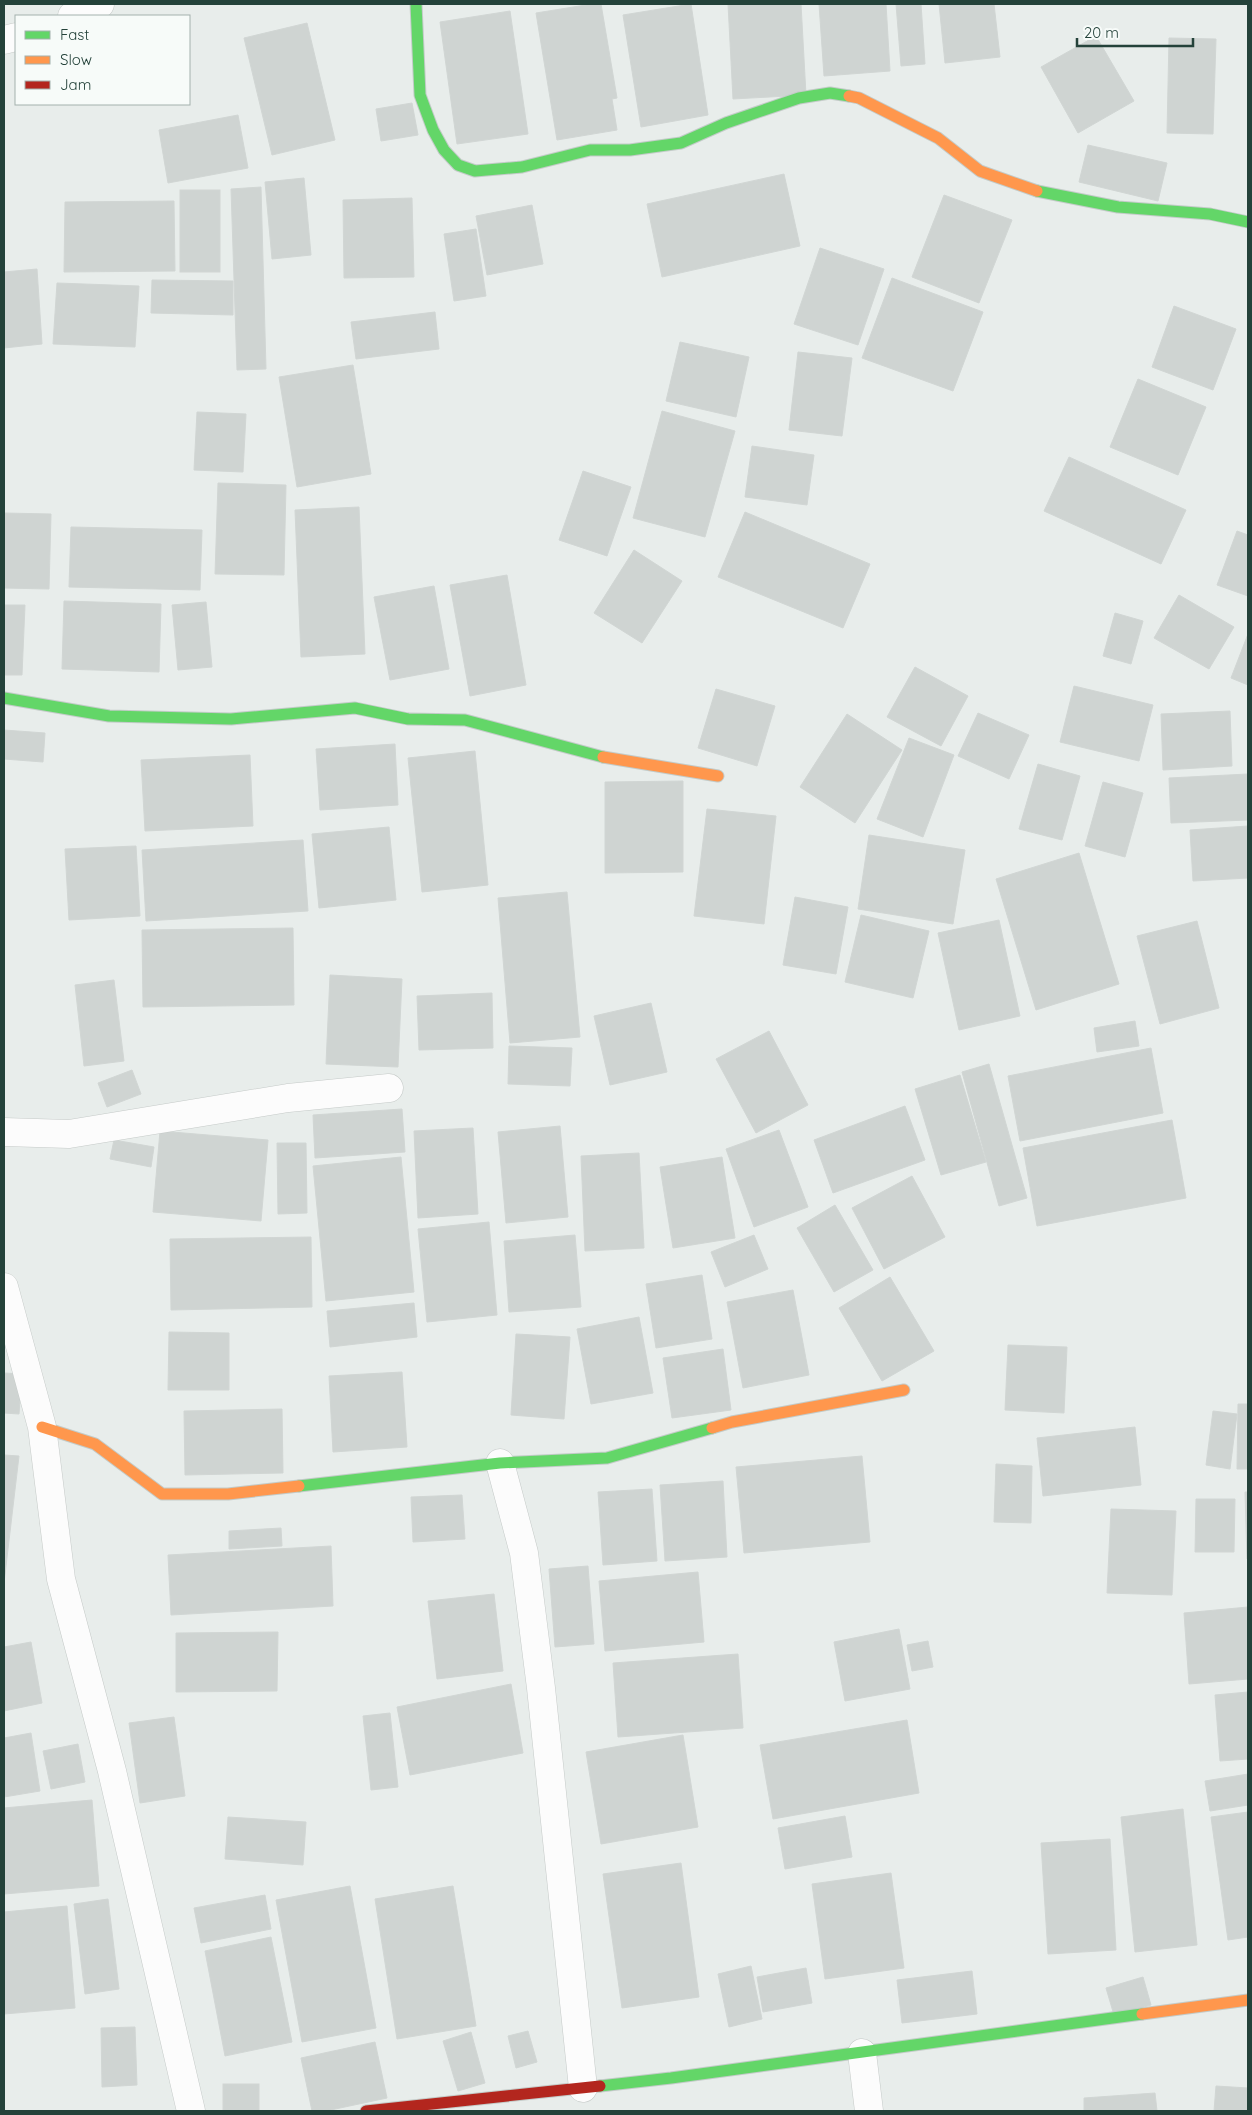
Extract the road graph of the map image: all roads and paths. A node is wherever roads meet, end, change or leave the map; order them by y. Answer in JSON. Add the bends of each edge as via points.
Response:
{"nodes":[{"id":1,"x":100,"y":4,"type":"edge"},
{"id":2,"x":416,"y":4,"type":"edge"},
{"id":3,"x":74,"y":15,"type":"edge"},
{"id":4,"x":1248,"y":222,"type":"edge"},
{"id":5,"x":4,"y":698,"type":"edge"},
{"id":6,"x":718,"y":776,"type":"dead end"},
{"id":7,"x":389,"y":1088,"type":"dead end"},
{"id":8,"x":4,"y":1132,"type":"edge"},
{"id":9,"x":4,"y":1287,"type":"edge"},
{"id":10,"x":904,"y":1390,"type":"dead end"},
{"id":11,"x":42,"y":1427,"type":"junction"},
{"id":12,"x":500,"y":1463,"type":"junction"},
{"id":13,"x":1248,"y":2000,"type":"edge"},
{"id":14,"x":862,"y":2053,"type":"junction"},
{"id":15,"x":583,"y":2088,"type":"junction"},
{"id":16,"x":468,"y":2106,"type":"edge"},
{"id":17,"x":191,"y":2111,"type":"edge"},
{"id":18,"x":366,"y":2111,"type":"edge"},
{"id":19,"x":869,"y":2111,"type":"edge"}],
"edges":[{"from":1,"to":3,"type":"street"},
{"from":2,"to":4,"type":"street","via":[[420,95],[444,150],[458,165],[475,171],[522,167],[590,150],[630,150],[681,143],[726,123],[799,98],[830,93],[859,98],[938,138],[980,171],[1039,192],[1118,207],[1210,214]]},
{"from":5,"to":6,"type":"street","via":[[110,716],[231,719],[355,708],[408,719],[465,720],[604,757]]},
{"from":7,"to":8,"type":"street","via":[[288,1098],[69,1134]]},
{"from":9,"to":11,"type":"street"},
{"from":10,"to":12,"type":"street","via":[[732,1422],[607,1458]]},
{"from":11,"to":12,"type":"street","via":[[95,1444],[162,1494],[228,1494]]},
{"from":11,"to":17,"type":"street","via":[[61,1578],[112,1771]]},
{"from":12,"to":15,"type":"street","via":[[524,1553]]},
{"from":13,"to":14,"type":"street"},
{"from":14,"to":15,"type":"street"},
{"from":14,"to":19,"type":"street"},
{"from":15,"to":16,"type":"street"},
{"from":16,"to":18,"type":"street"}]}
